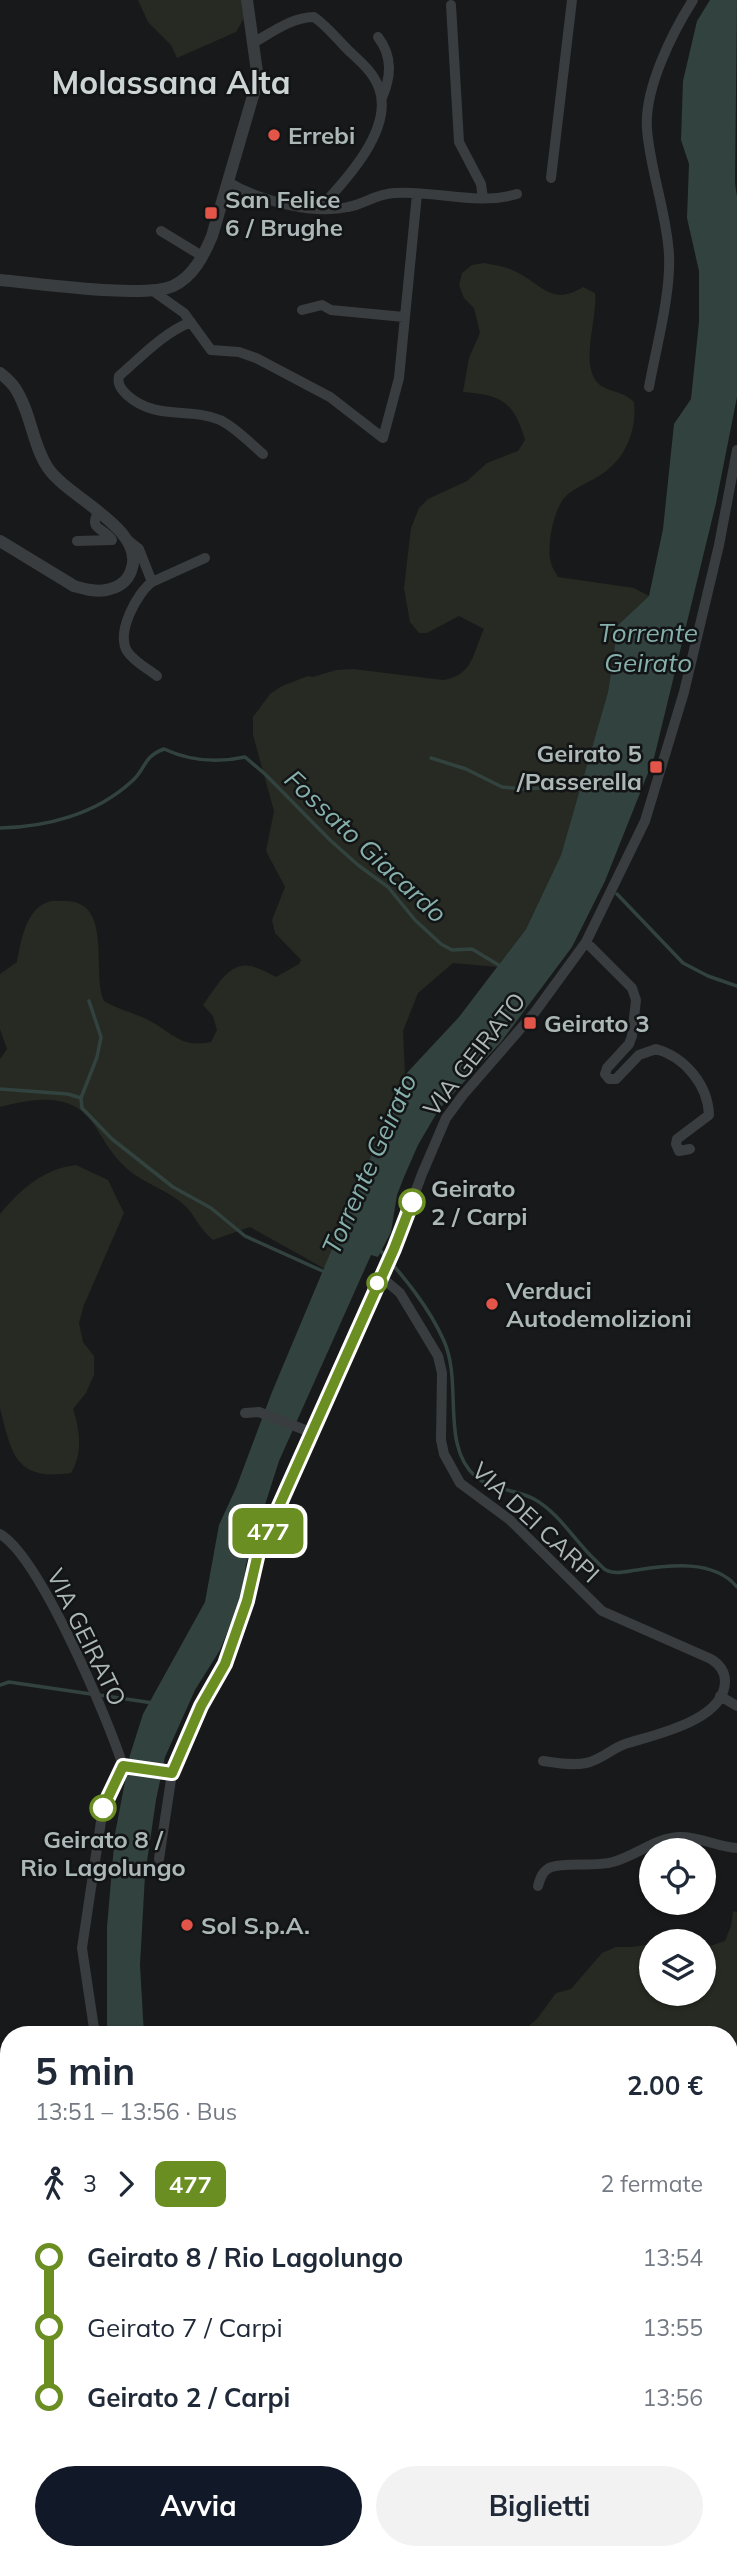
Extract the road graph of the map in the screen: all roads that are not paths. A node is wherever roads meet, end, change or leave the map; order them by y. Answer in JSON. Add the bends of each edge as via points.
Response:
{"nodes":[{"id":1,"x":247,"y":0,"type":"edge"},
{"id":2,"x":572,"y":0,"type":"edge"},
{"id":3,"x":694,"y":0,"type":"edge"},
{"id":4,"x":451,"y":5,"type":"dead end"},
{"id":5,"x":378,"y":37,"type":"dead end"},
{"id":6,"x":253,"y":43,"type":"junction"},
{"id":7,"x":382,"y":99,"type":"junction"},
{"id":8,"x":551,"y":178,"type":"dead end"},
{"id":9,"x":228,"y":182,"type":"junction"},
{"id":10,"x":417,"y":194,"type":"junction"},
{"id":11,"x":517,"y":194,"type":"dead end"},
{"id":12,"x":482,"y":198,"type":"junction"},
{"id":13,"x":320,"y":208,"type":"junction"},
{"id":14,"x":161,"y":231,"type":"dead end"},
{"id":15,"x":202,"y":256,"type":"junction"},
{"id":16,"x":0,"y":280,"type":"edge"},
{"id":17,"x":153,"y":291,"type":"junction"},
{"id":18,"x":302,"y":310,"type":"dead end"},
{"id":19,"x":404,"y":317,"type":"junction"},
{"id":20,"x":191,"y":322,"type":"junction"},
{"id":21,"x":0,"y":373,"type":"edge"},
{"id":22,"x":649,"y":387,"type":"dead end"},
{"id":23,"x":737,"y":450,"type":"edge"},
{"id":24,"x":262,"y":454,"type":"dead end"},
{"id":25,"x":98,"y":513,"type":"junction"},
{"id":26,"x":0,"y":541,"type":"edge"},
{"id":27,"x":77,"y":541,"type":"dead end"},
{"id":28,"x":129,"y":541,"type":"junction"},
{"id":29,"x":205,"y":558,"type":"dead end"},
{"id":30,"x":152,"y":582,"type":"junction"},
{"id":31,"x":157,"y":676,"type":"dead end"},
{"id":32,"x":586,"y":942,"type":"junction"},
{"id":33,"x":690,"y":1149,"type":"dead end"},
{"id":34,"x":382,"y":1273,"type":"junction"},
{"id":35,"x":245,"y":1413,"type":"dead end"},
{"id":36,"x":310,"y":1433,"type":"junction"},
{"id":37,"x":0,"y":1534,"type":"edge"},
{"id":38,"x":720,"y":1696,"type":"junction"},
{"id":39,"x":737,"y":1706,"type":"edge"},
{"id":40,"x":543,"y":1761,"type":"dead end"},
{"id":41,"x":124,"y":1766,"type":"junction"},
{"id":42,"x":167,"y":1773,"type":"junction"},
{"id":43,"x":737,"y":1848,"type":"edge"},
{"id":44,"x":159,"y":1859,"type":"dead end"},
{"id":45,"x":538,"y":1886,"type":"dead end"},
{"id":46,"x":94,"y":2026,"type":"edge"}],
"edges":[{"from":1,"to":6,"type":"street"},
{"from":2,"to":8,"type":"street"},
{"from":3,"to":22,"type":"street","via":[[663,58],[647,114],[669,257]]},
{"from":4,"to":12,"type":"street","via":[[459,142],[481,184]]},
{"from":5,"to":7,"type":"street","via":[[388,56],[390,74]]},
{"from":6,"to":7,"type":"street","via":[[285,25],[314,18],[369,69]]},
{"from":6,"to":9,"type":"street","via":[[255,89]]},
{"from":7,"to":13,"type":"street","via":[[372,140]]},
{"from":9,"to":13,"type":"street","via":[[248,194]]},
{"from":9,"to":15,"type":"street"},
{"from":10,"to":12,"type":"street"},
{"from":10,"to":13,"type":"street","via":[[393,192],[348,207]]},
{"from":10,"to":19,"type":"street"},
{"from":11,"to":12,"type":"street"},
{"from":14,"to":15,"type":"street"},
{"from":15,"to":17,"type":"street","via":[[175,285]]},
{"from":16,"to":17,"type":"street"},
{"from":17,"to":20,"type":"street"},
{"from":18,"to":19,"type":"street","via":[[321,305],[331,310]]},
{"from":19,"to":20,"type":"street","via":[[399,378],[383,438],[330,397],[256,358],[211,350]]},
{"from":20,"to":24,"type":"street","via":[[174,329],[119,376],[118,383],[145,407],[220,420]]},
{"from":21,"to":25,"type":"street","via":[[15,387],[48,467]]},
{"from":23,"to":32,"type":"street","name":"VIA GEIRATO","via":[[708,593],[655,792]]},
{"from":25,"to":27,"type":"street","via":[[95,525],[112,540]]},
{"from":25,"to":28,"type":"street"},
{"from":26,"to":28,"type":"street","via":[[74,586],[94,591],[114,587],[129,576],[134,554]]},
{"from":28,"to":30,"type":"street","via":[[139,549]]},
{"from":29,"to":30,"type":"street"},
{"from":30,"to":31,"type":"street","via":[[134,603],[125,644],[130,655]]},
{"from":32,"to":33,"type":"street","via":[[632,988],[636,1000],[629,1044],[605,1074],[616,1079],[639,1055],[656,1049],[692,1072],[706,1094],[709,1115],[677,1139],[679,1151]]},
{"from":32,"to":34,"type":"street","name":"VIA GEIRATO","via":[[535,1012],[446,1118]]},
{"from":34,"to":36,"type":"street","name":"VIA GEIRATO"},
{"from":34,"to":38,"type":"street","name":"VIA DEI CARPI","via":[[400,1293],[438,1356],[441,1440],[460,1483],[510,1520],[602,1611],[717,1663],[725,1679]]},
{"from":35,"to":36,"type":"street","via":[[259,1412]]},
{"from":36,"to":42,"type":"street","name":"VIA GEIRATO","via":[[258,1553],[225,1664]]},
{"from":37,"to":41,"type":"street","name":"VIA GEIRATO","via":[[12,1543],[52,1602]]},
{"from":38,"to":39,"type":"street"},
{"from":38,"to":40,"type":"street","via":[[698,1717],[623,1744],[590,1763]]},
{"from":41,"to":42,"type":"street"},
{"from":41,"to":46,"type":"street","via":[[103,1808],[82,1948]]},
{"from":42,"to":44,"type":"street","name":"VIA GEIRATO"},
{"from":43,"to":45,"type":"street","via":[[695,1838],[662,1839],[613,1862],[550,1868]]}]}
